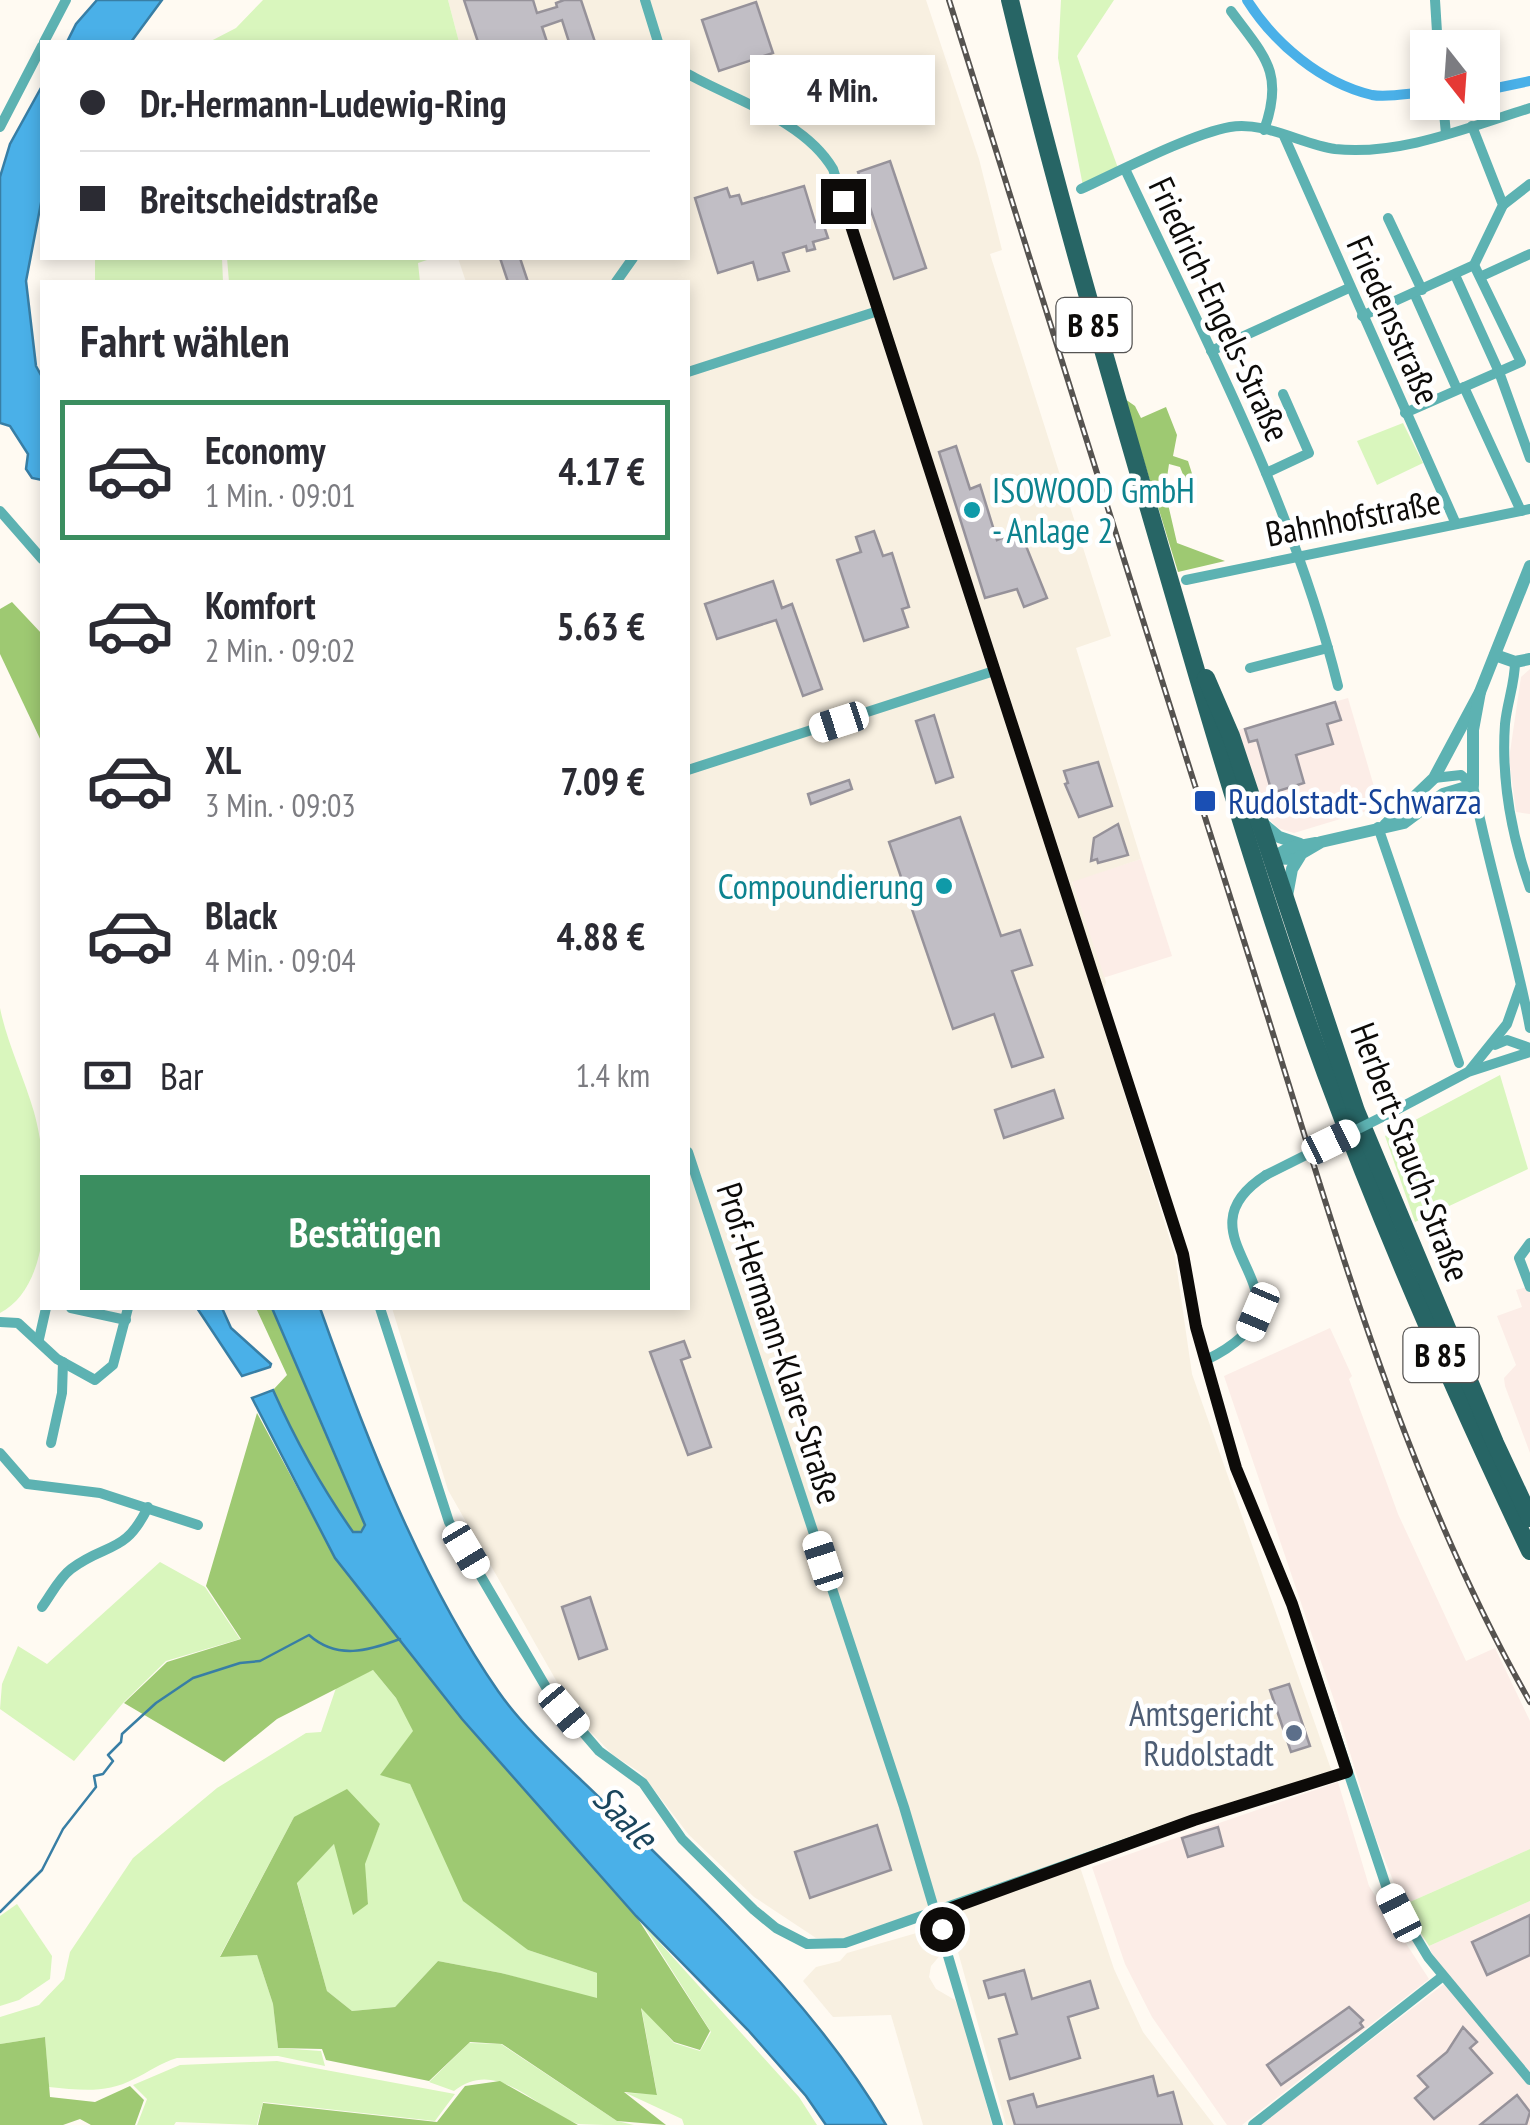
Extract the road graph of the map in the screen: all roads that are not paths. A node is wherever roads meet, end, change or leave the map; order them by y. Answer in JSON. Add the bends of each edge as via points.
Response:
{"nodes":[{"id":1,"x":66,"y":0,"type":"edge"},
{"id":2,"x":645,"y":0,"type":"edge"},
{"id":3,"x":1010,"y":0,"type":"edge"},
{"id":4,"x":1435,"y":0,"type":"edge"},
{"id":5,"x":1231,"y":11,"type":"dead end"},
{"id":6,"x":1437,"y":30,"type":"edge"},
{"id":7,"x":45,"y":40,"type":"edge"},
{"id":8,"x":655,"y":40,"type":"edge"},
{"id":9,"x":40,"y":50,"type":"edge"},
{"id":10,"x":690,"y":75,"type":"edge"},
{"id":11,"x":1530,"y":108,"type":"edge"},
{"id":12,"x":1445,"y":120,"type":"edge"},
{"id":13,"x":1472,"y":126,"type":"junction"},
{"id":14,"x":0,"y":127,"type":"edge"},
{"id":15,"x":1264,"y":130,"type":"junction"},
{"id":16,"x":1446,"y":134,"type":"junction"},
{"id":17,"x":1284,"y":136,"type":"junction"},
{"id":18,"x":1125,"y":169,"type":"junction"},
{"id":19,"x":1530,"y":184,"type":"edge"},
{"id":20,"x":1081,"y":189,"type":"dead end"},
{"id":21,"x":1502,"y":205,"type":"junction"},
{"id":22,"x":1388,"y":218,"type":"dead end"},
{"id":23,"x":1530,"y":254,"type":"edge"},
{"id":24,"x":1474,"y":265,"type":"junction"},
{"id":25,"x":1455,"y":276,"type":"junction"},
{"id":26,"x":1482,"y":276,"type":"junction"},
{"id":27,"x":1350,"y":288,"type":"junction"},
{"id":28,"x":1418,"y":291,"type":"junction"},
{"id":29,"x":878,"y":311,"type":"junction"},
{"id":30,"x":1362,"y":316,"type":"junction"},
{"id":31,"x":1211,"y":351,"type":"junction"},
{"id":32,"x":690,"y":371,"type":"edge"},
{"id":33,"x":1498,"y":372,"type":"junction"},
{"id":34,"x":1461,"y":388,"type":"junction"},
{"id":35,"x":1283,"y":394,"type":"dead end"},
{"id":36,"x":1405,"y":413,"type":"junction"},
{"id":37,"x":1530,"y":458,"type":"edge"},
{"id":38,"x":1266,"y":473,"type":"junction"},
{"id":39,"x":1525,"y":510,"type":"edge"},
{"id":40,"x":0,"y":511,"type":"edge"},
{"id":41,"x":1456,"y":524,"type":"junction"},
{"id":42,"x":1300,"y":556,"type":"junction"},
{"id":43,"x":40,"y":557,"type":"edge"},
{"id":44,"x":1530,"y":566,"type":"edge"},
{"id":45,"x":1186,"y":580,"type":"dead end"},
{"id":46,"x":1189,"y":646,"type":"junction"},
{"id":47,"x":1328,"y":648,"type":"junction"},
{"id":48,"x":1495,"y":655,"type":"junction"},
{"id":49,"x":1523,"y":660,"type":"edge"},
{"id":50,"x":1250,"y":668,"type":"dead end"},
{"id":51,"x":994,"y":671,"type":"junction"},
{"id":52,"x":1338,"y":686,"type":"dead end"},
{"id":53,"x":1480,"y":692,"type":"junction"},
{"id":54,"x":690,"y":769,"type":"edge"},
{"id":55,"x":1434,"y":778,"type":"junction"},
{"id":56,"x":1473,"y":785,"type":"junction"},
{"id":57,"x":1260,"y":822,"type":"junction"},
{"id":58,"x":1381,"y":826,"type":"junction"},
{"id":59,"x":1301,"y":850,"type":"junction"},
{"id":60,"x":1263,"y":861,"type":"junction"},
{"id":61,"x":1530,"y":888,"type":"edge"},
{"id":62,"x":1286,"y":901,"type":"junction"},
{"id":63,"x":1521,"y":981,"type":"junction"},
{"id":64,"x":1530,"y":1028,"type":"edge"},
{"id":65,"x":1494,"y":1045,"type":"junction"},
{"id":66,"x":1530,"y":1050,"type":"edge"},
{"id":67,"x":1464,"y":1068,"type":"junction"},
{"id":68,"x":690,"y":1158,"type":"edge"},
{"id":69,"x":1530,"y":1243,"type":"edge"},
{"id":70,"x":1530,"y":1286,"type":"edge"},
{"id":71,"x":46,"y":1310,"type":"edge"},
{"id":72,"x":80,"y":1310,"type":"edge"},
{"id":73,"x":128,"y":1310,"type":"edge"},
{"id":74,"x":381,"y":1310,"type":"edge"},
{"id":75,"x":126,"y":1320,"type":"junction"},
{"id":76,"x":0,"y":1322,"type":"edge"},
{"id":77,"x":39,"y":1340,"type":"junction"},
{"id":78,"x":1206,"y":1360,"type":"junction"},
{"id":79,"x":63,"y":1362,"type":"junction"},
{"id":80,"x":51,"y":1443,"type":"dead end"},
{"id":81,"x":0,"y":1453,"type":"edge"},
{"id":82,"x":148,"y":1507,"type":"junction"},
{"id":83,"x":1530,"y":1518,"type":"edge"},
{"id":84,"x":198,"y":1525,"type":"dead end"},
{"id":85,"x":1530,"y":1551,"type":"edge"},
{"id":86,"x":42,"y":1607,"type":"dead end"},
{"id":87,"x":1347,"y":1772,"type":"junction"},
{"id":88,"x":938,"y":1913,"type":"junction"},
{"id":89,"x":1443,"y":1976,"type":"junction"},
{"id":90,"x":1530,"y":2080,"type":"edge"},
{"id":91,"x":998,"y":2125,"type":"edge"},
{"id":92,"x":1253,"y":2125,"type":"edge"}],
"edges":[{"from":1,"to":7,"type":"street"},
{"from":2,"to":8,"type":"street"},
{"from":3,"to":46,"type":"main road","number":"B 85","via":[[1066,223]]},
{"from":4,"to":6,"type":"street"},
{"from":5,"to":15,"type":"street","via":[[1274,75]]},
{"from":9,"to":14,"type":"street"},
{"from":10,"to":29,"type":"street","via":[[822,150]]},
{"from":11,"to":13,"type":"street"},
{"from":12,"to":16,"type":"street"},
{"from":13,"to":16,"type":"street"},
{"from":13,"to":21,"type":"street"},
{"from":15,"to":17,"type":"street"},
{"from":15,"to":18,"type":"street","via":[[1226,127]]},
{"from":16,"to":17,"type":"street","via":[[1378,149]]},
{"from":17,"to":27,"type":"street","name":"Friedensstraße"},
{"from":18,"to":20,"type":"street"},
{"from":18,"to":31,"type":"street","name":"Friedrich-Engels-Straße"},
{"from":19,"to":21,"type":"street"},
{"from":21,"to":24,"type":"street"},
{"from":22,"to":28,"type":"street"},
{"from":23,"to":26,"type":"street"},
{"from":24,"to":25,"type":"street"},
{"from":24,"to":26,"type":"street"},
{"from":25,"to":28,"type":"street"},
{"from":25,"to":33,"type":"street"},
{"from":26,"to":33,"type":"street","via":[[1521,362]]},
{"from":27,"to":30,"type":"street","name":"Friedensstraße"},
{"from":27,"to":31,"type":"street"},
{"from":28,"to":30,"type":"street"},
{"from":28,"to":34,"type":"street"},
{"from":29,"to":32,"type":"street"},
{"from":29,"to":51,"type":"street"},
{"from":30,"to":36,"type":"street","name":"Friedensstraße"},
{"from":31,"to":38,"type":"street","name":"Friedrich-Engels-Straße"},
{"from":33,"to":34,"type":"street"},
{"from":33,"to":37,"type":"street"},
{"from":34,"to":36,"type":"street"},
{"from":34,"to":39,"type":"street"},
{"from":35,"to":38,"type":"street","name":"Friedrich-Engels-Straße","via":[[1309,453]]},
{"from":36,"to":41,"type":"street","name":"Friedensstraße"},
{"from":38,"to":42,"type":"street","name":"Friedrich-Engels-Straße"},
{"from":39,"to":41,"type":"street","name":"Bahnhofstraße"},
{"from":40,"to":43,"type":"street"},
{"from":41,"to":42,"type":"street","name":"Bahnhofstraße"},
{"from":42,"to":45,"type":"street","name":"Bahnhofstraße"},
{"from":42,"to":47,"type":"street","name":"Friedrich-Engels-Straße"},
{"from":44,"to":48,"type":"street"},
{"from":46,"to":57,"type":"main road","number":"B 85","via":[[1231,736]]},
{"from":46,"to":60,"type":"main road","number":"B 85"},
{"from":47,"to":50,"type":"street"},
{"from":47,"to":52,"type":"street","name":"Friedrich-Engels-Straße"},
{"from":48,"to":49,"type":"street"},
{"from":48,"to":53,"type":"street"},
{"from":49,"to":61,"type":"street","via":[[1506,721],[1506,799]]},
{"from":51,"to":54,"type":"street"},
{"from":51,"to":78,"type":"street","via":[[1183,1254]]},
{"from":53,"to":55,"type":"street"},
{"from":53,"to":56,"type":"street","via":[[1472,730]]},
{"from":55,"to":56,"type":"street","via":[[1461,776]]},
{"from":55,"to":58,"type":"street"},
{"from":56,"to":58,"type":"street","via":[[1443,794],[1404,823]]},
{"from":56,"to":63,"type":"street"},
{"from":57,"to":59,"type":"street"},
{"from":57,"to":60,"type":"main road","number":"B 85"},
{"from":58,"to":59,"type":"street"},
{"from":58,"to":67,"type":"street"},
{"from":59,"to":60,"type":"street","via":[[1287,860]]},
{"from":59,"to":62,"type":"street"},
{"from":60,"to":62,"type":"main road","name":"Herbert-Stauch-Straße","number":"B 85"},
{"from":60,"to":85,"type":"main road","name":"Herbert-Stauch-Straße","number":"B 85","via":[[1326,1076]]},
{"from":62,"to":83,"type":"main road","name":"Herbert-Stauch-Straße","number":"B 85","via":[[1356,1111]]},
{"from":63,"to":64,"type":"street"},
{"from":63,"to":65,"type":"street"},
{"from":65,"to":66,"type":"street","via":[[1508,1040]]},
{"from":65,"to":67,"type":"street"},
{"from":66,"to":67,"type":"street"},
{"from":67,"to":78,"type":"street","bridge":true,"via":[[1266,1175],[1240,1197],[1231,1227],[1235,1250],[1253,1278],[1258,1312],[1236,1345]]},
{"from":68,"to":88,"type":"street","name":"Prof.-Hermann-Klare-Straße"},
{"from":69,"to":70,"type":"street","via":[[1519,1258]]},
{"from":71,"to":77,"type":"street"},
{"from":72,"to":75,"type":"street"},
{"from":73,"to":75,"type":"street"},
{"from":74,"to":88,"type":"street","via":[[449,1522],[550,1694],[599,1751],[643,1783],[682,1839],[754,1910],[807,1944],[845,1943]]},
{"from":75,"to":79,"type":"street","via":[[114,1365],[101,1378]]},
{"from":76,"to":77,"type":"street","via":[[18,1323]]},
{"from":77,"to":79,"type":"street"},
{"from":78,"to":87,"type":"street","via":[[1236,1468],[1292,1604]]},
{"from":79,"to":80,"type":"street"},
{"from":81,"to":82,"type":"street","via":[[27,1484],[87,1490]]},
{"from":82,"to":84,"type":"street"},
{"from":82,"to":86,"type":"street","via":[[133,1534],[69,1570]]},
{"from":87,"to":88,"type":"street"},
{"from":87,"to":89,"type":"street","via":[[1387,1889]]},
{"from":88,"to":91,"type":"street","name":"Prof.-Hermann-Klare-Straße"},
{"from":89,"to":90,"type":"street"},
{"from":89,"to":92,"type":"street"}]}
